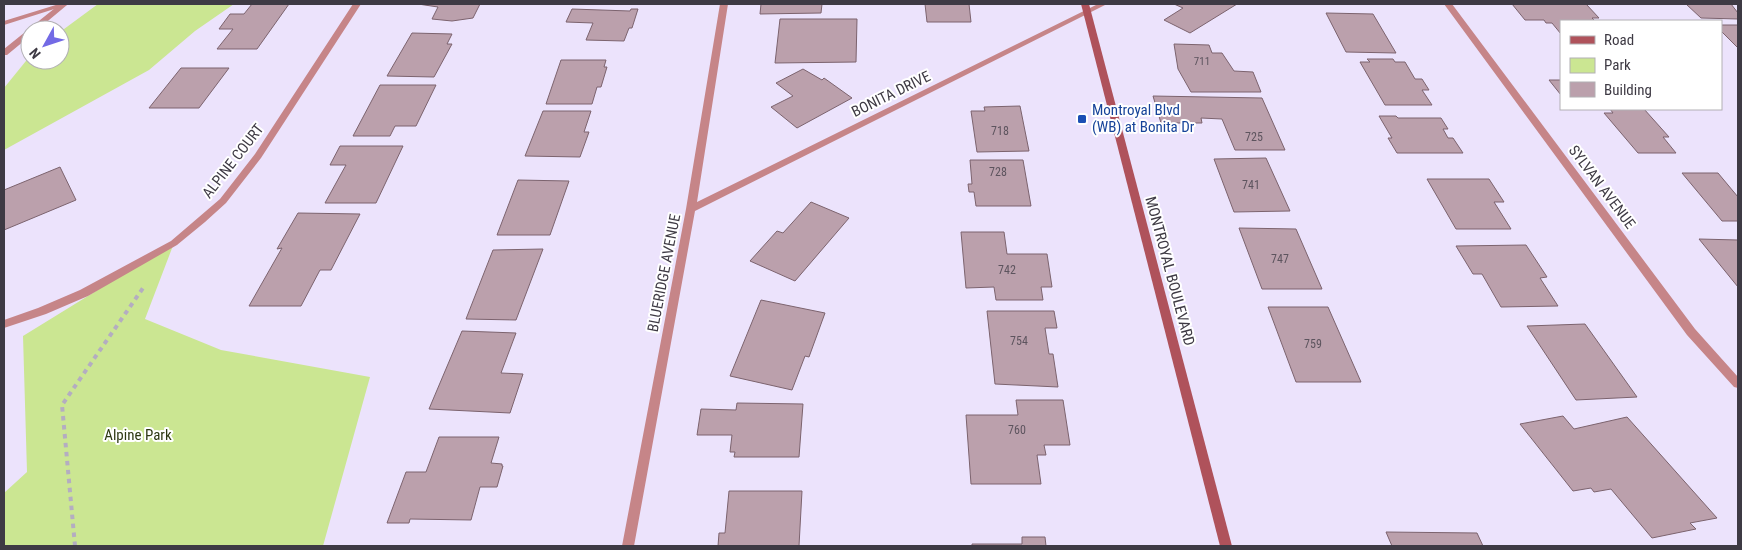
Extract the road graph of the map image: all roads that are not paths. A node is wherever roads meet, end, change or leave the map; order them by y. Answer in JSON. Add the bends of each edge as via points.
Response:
{"nodes":[{"id":1,"x":64,"y":4,"type":"edge"},
{"id":2,"x":357,"y":4,"type":"edge"},
{"id":3,"x":724,"y":4,"type":"edge"},
{"id":4,"x":1103,"y":4,"type":"edge"},
{"id":5,"x":1448,"y":4,"type":"edge"},
{"id":6,"x":1086,"y":8,"type":"edge"},
{"id":7,"x":44,"y":20,"type":"edge"},
{"id":8,"x":4,"y":23,"type":"edge"},
{"id":9,"x":20,"y":40,"type":"edge"},
{"id":10,"x":4,"y":53,"type":"edge"},
{"id":11,"x":691,"y":209,"type":"junction"},
{"id":12,"x":4,"y":324,"type":"edge"},
{"id":13,"x":1738,"y":384,"type":"edge"},
{"id":14,"x":628,"y":546,"type":"edge"},
{"id":15,"x":1226,"y":546,"type":"edge"}],
"edges":[{"from":1,"to":7,"type":"street"},
{"from":1,"to":8,"type":"street"},
{"from":2,"to":12,"type":"street","name":"ALPINE COURT","via":[[258,156],[222,201],[202,220],[174,243],[84,293]]},
{"from":3,"to":11,"type":"street","name":"BLUERIDGE AVENUE"},
{"from":4,"to":6,"type":"street","name":"BONITA DRIVE"},
{"from":5,"to":13,"type":"street","name":"SYLVAN AVENUE","via":[[1691,332]]},
{"from":6,"to":11,"type":"street","name":"BONITA DRIVE"},
{"from":6,"to":15,"type":"street","name":"MONTROYAL BOULEVARD"},
{"from":9,"to":10,"type":"street"},
{"from":11,"to":14,"type":"street","name":"BLUERIDGE AVENUE"}]}
